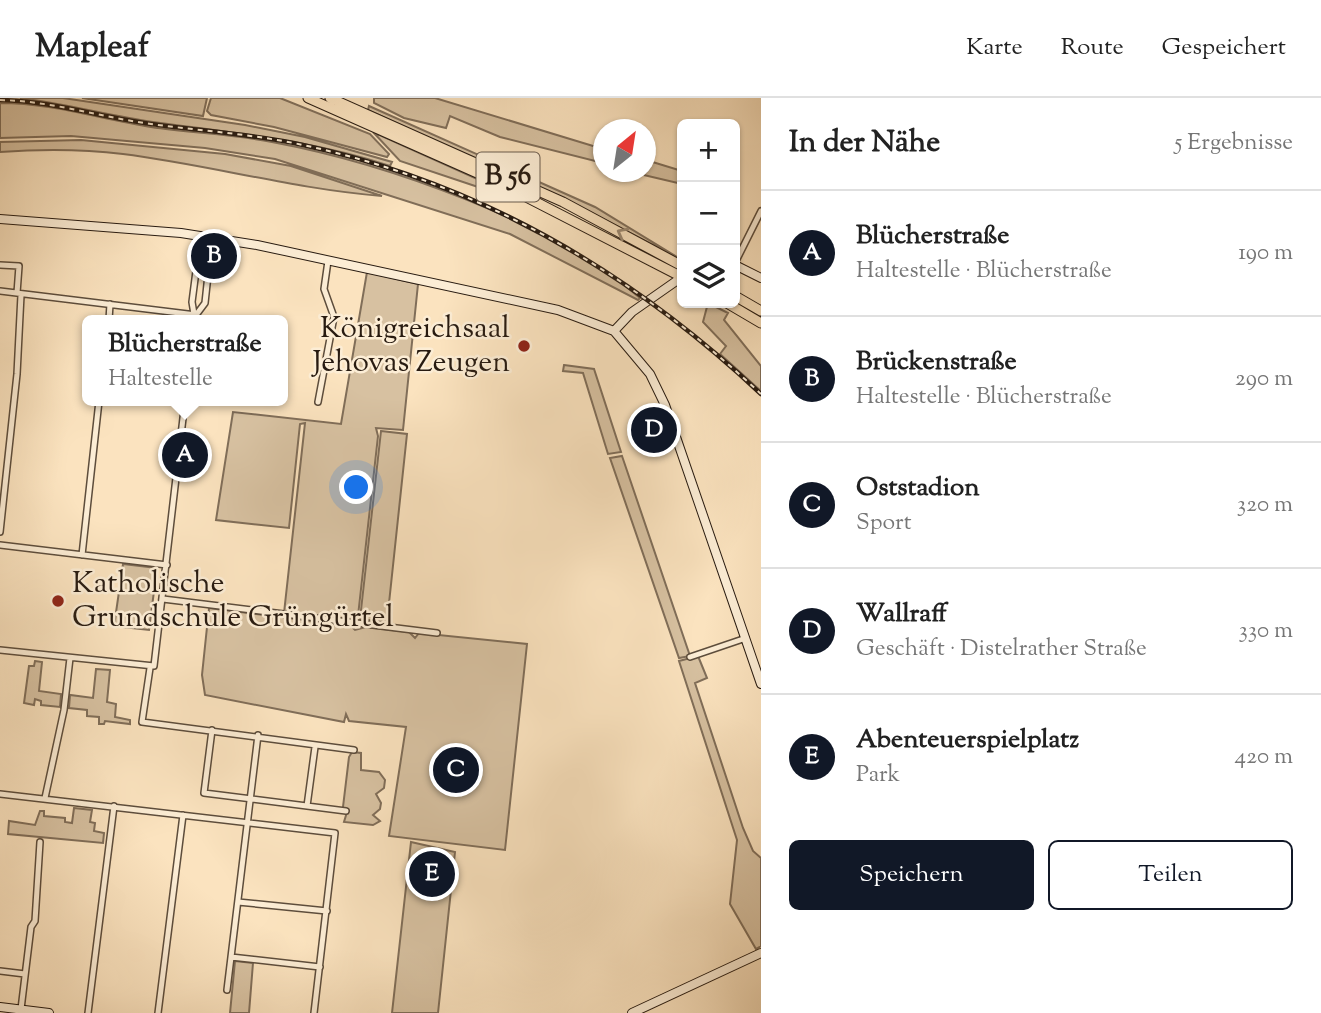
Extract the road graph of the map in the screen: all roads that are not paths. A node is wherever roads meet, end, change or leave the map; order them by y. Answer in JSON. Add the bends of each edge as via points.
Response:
{"nodes":[{"id":1,"x":308,"y":98,"type":"edge"},
{"id":2,"x":330,"y":98,"type":"edge"},
{"id":3,"x":761,"y":211,"type":"edge"},
{"id":4,"x":0,"y":219,"type":"edge"},
{"id":5,"x":206,"y":239,"type":"junction"},
{"id":6,"x":740,"y":254,"type":"edge"},
{"id":7,"x":328,"y":261,"type":"junction"},
{"id":8,"x":677,"y":263,"type":"edge"},
{"id":9,"x":0,"y":265,"type":"edge"},
{"id":10,"x":740,"y":267,"type":"edge"},
{"id":11,"x":677,"y":274,"type":"edge"},
{"id":12,"x":761,"y":278,"type":"edge"},
{"id":13,"x":677,"y":280,"type":"edge"},
{"id":14,"x":0,"y":291,"type":"edge"},
{"id":15,"x":19,"y":294,"type":"junction"},
{"id":16,"x":740,"y":299,"type":"edge"},
{"id":17,"x":110,"y":304,"type":"junction"},
{"id":18,"x":736,"y":308,"type":"edge"},
{"id":19,"x":761,"y":311,"type":"edge"},
{"id":20,"x":109,"y":315,"type":"edge"},
{"id":21,"x":177,"y":315,"type":"edge"},
{"id":22,"x":194,"y":315,"type":"edge"},
{"id":23,"x":197,"y":315,"type":"edge"},
{"id":24,"x":761,"y":323,"type":"edge"},
{"id":25,"x":614,"y":331,"type":"junction"},
{"id":26,"x":318,"y":402,"type":"dead end"},
{"id":27,"x":98,"y":406,"type":"edge"},
{"id":28,"x":184,"y":406,"type":"edge"},
{"id":29,"x":0,"y":532,"type":"edge"},
{"id":30,"x":0,"y":545,"type":"edge"},
{"id":31,"x":82,"y":555,"type":"junction"},
{"id":32,"x":167,"y":565,"type":"junction"},
{"id":33,"x":163,"y":600,"type":"junction"},
{"id":34,"x":437,"y":633,"type":"dead end"},
{"id":35,"x":746,"y":638,"type":"junction"},
{"id":36,"x":0,"y":650,"type":"edge"},
{"id":37,"x":690,"y":657,"type":"dead end"},
{"id":38,"x":70,"y":658,"type":"junction"},
{"id":39,"x":152,"y":667,"type":"junction"},
{"id":40,"x":761,"y":684,"type":"edge"},
{"id":41,"x":212,"y":730,"type":"junction"},
{"id":42,"x":258,"y":735,"type":"junction"},
{"id":43,"x":315,"y":747,"type":"junction"},
{"id":44,"x":354,"y":750,"type":"dead end"},
{"id":45,"x":0,"y":793,"type":"edge"},
{"id":46,"x":45,"y":799,"type":"junction"},
{"id":47,"x":250,"y":800,"type":"junction"},
{"id":48,"x":114,"y":806,"type":"junction"},
{"id":49,"x":307,"y":806,"type":"junction"},
{"id":50,"x":346,"y":811,"type":"dead end"},
{"id":51,"x":183,"y":816,"type":"junction"},
{"id":52,"x":247,"y":823,"type":"junction"},
{"id":53,"x":40,"y":842,"type":"dead end"},
{"id":54,"x":238,"y":902,"type":"junction"},
{"id":55,"x":327,"y":911,"type":"junction"},
{"id":56,"x":761,"y":953,"type":"edge"},
{"id":57,"x":231,"y":957,"type":"junction"},
{"id":58,"x":320,"y":967,"type":"junction"},
{"id":59,"x":0,"y":971,"type":"edge"},
{"id":60,"x":25,"y":974,"type":"junction"},
{"id":61,"x":227,"y":990,"type":"dead end"},
{"id":62,"x":0,"y":1007,"type":"edge"},
{"id":63,"x":21,"y":1009,"type":"junction"},
{"id":64,"x":49,"y":1013,"type":"edge"},
{"id":65,"x":88,"y":1013,"type":"edge"},
{"id":66,"x":158,"y":1013,"type":"edge"},
{"id":67,"x":314,"y":1013,"type":"edge"},
{"id":68,"x":632,"y":1013,"type":"edge"}],
"edges":[{"from":1,"to":11,"type":"main road","number":"B 56","via":[[564,214]]},
{"from":8,"to":2,"type":"main road","number":"B 56","one_way":true,"via":[[563,202]]},
{"from":3,"to":6,"type":"street"},
{"from":4,"to":5,"type":"street","via":[[181,233]]},
{"from":5,"to":7,"type":"street"},
{"from":5,"to":22,"type":"street","via":[[201,242],[197,262]]},
{"from":5,"to":23,"type":"street","via":[[211,247],[205,303]]},
{"from":7,"to":25,"type":"street","via":[[558,310]]},
{"from":7,"to":26,"type":"street","via":[[324,289],[334,317]]},
{"from":9,"to":15,"type":"street","via":[[19,267]]},
{"from":10,"to":12,"type":"street"},
{"from":13,"to":25,"type":"street","via":[[632,312]]},
{"from":14,"to":15,"type":"street"},
{"from":15,"to":17,"type":"street"},
{"from":15,"to":29,"type":"street","via":[[17,374]]},
{"from":16,"to":19,"type":"main road"},
{"from":17,"to":20,"type":"street"},
{"from":17,"to":21,"type":"street"},
{"from":18,"to":24,"type":"main road"},
{"from":25,"to":35,"type":"street","via":[[658,388]]},
{"from":27,"to":31,"type":"street"},
{"from":28,"to":32,"type":"street"},
{"from":30,"to":31,"type":"street"},
{"from":31,"to":32,"type":"street"},
{"from":32,"to":33,"type":"street"},
{"from":33,"to":34,"type":"street"},
{"from":33,"to":39,"type":"street"},
{"from":35,"to":37,"type":"street"},
{"from":35,"to":40,"type":"street"},
{"from":36,"to":38,"type":"street"},
{"from":38,"to":39,"type":"street"},
{"from":38,"to":46,"type":"street","via":[[65,710]]},
{"from":39,"to":41,"type":"street","via":[[142,722]]},
{"from":41,"to":42,"type":"street"},
{"from":41,"to":47,"type":"street","via":[[204,793]]},
{"from":42,"to":43,"type":"street"},
{"from":42,"to":47,"type":"street"},
{"from":43,"to":44,"type":"street"},
{"from":43,"to":49,"type":"street"},
{"from":45,"to":46,"type":"street"},
{"from":46,"to":48,"type":"street"},
{"from":47,"to":49,"type":"street"},
{"from":47,"to":52,"type":"street"},
{"from":48,"to":51,"type":"street"},
{"from":48,"to":65,"type":"street"},
{"from":49,"to":50,"type":"street"},
{"from":51,"to":52,"type":"street"},
{"from":51,"to":66,"type":"street"},
{"from":52,"to":54,"type":"street"},
{"from":52,"to":55,"type":"street","via":[[335,833]]},
{"from":53,"to":60,"type":"street"},
{"from":54,"to":55,"type":"street"},
{"from":54,"to":57,"type":"street"},
{"from":55,"to":58,"type":"street"},
{"from":56,"to":68,"type":"street"},
{"from":57,"to":58,"type":"street"},
{"from":57,"to":61,"type":"street"},
{"from":58,"to":67,"type":"street"},
{"from":59,"to":60,"type":"street"},
{"from":60,"to":63,"type":"street"},
{"from":62,"to":63,"type":"street"},
{"from":63,"to":64,"type":"street"}]}
